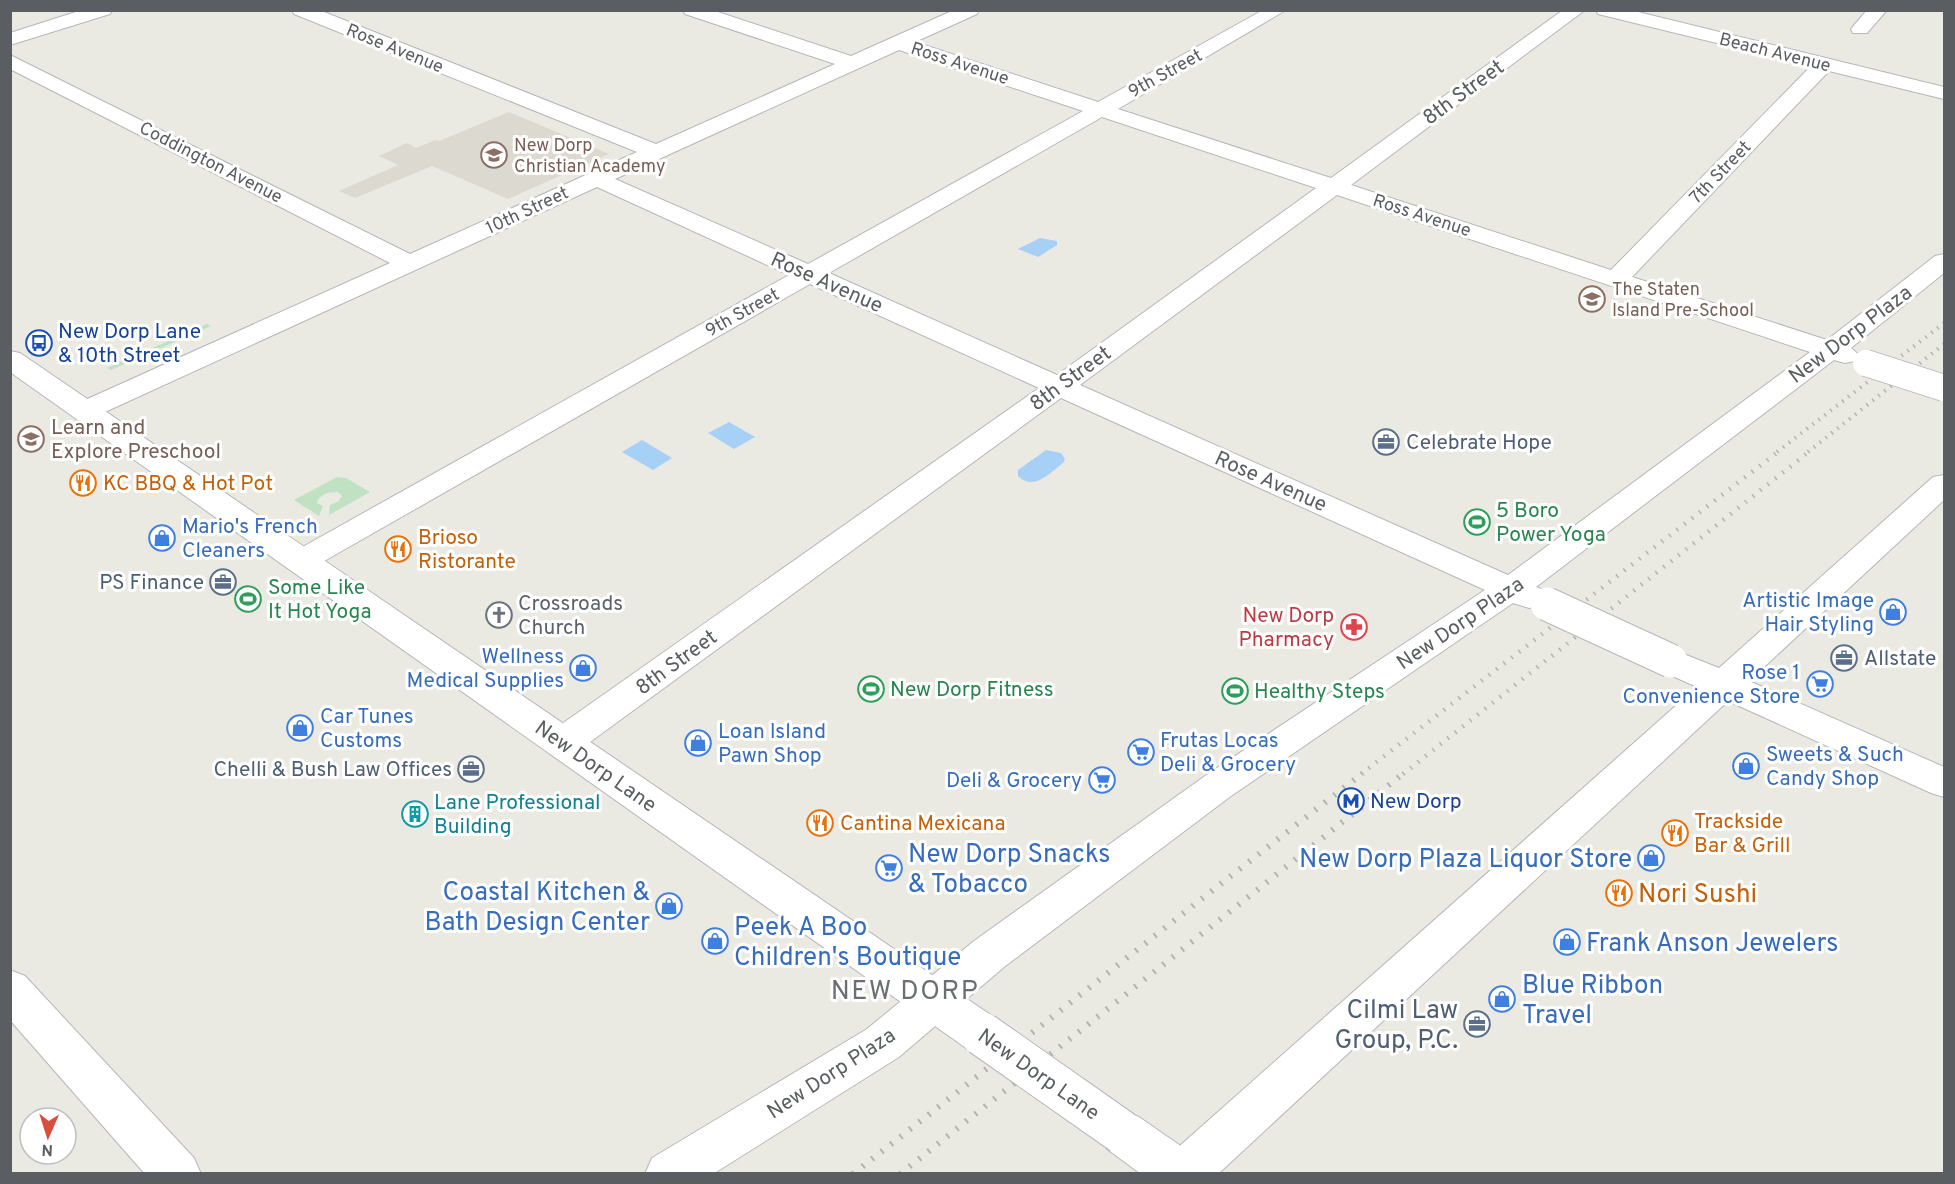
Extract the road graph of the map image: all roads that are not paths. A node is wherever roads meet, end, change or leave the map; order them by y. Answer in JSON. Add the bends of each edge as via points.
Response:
{"nodes":[{"id":1,"x":103,"y":10,"type":"edge"},
{"id":2,"x":301,"y":10,"type":"edge"},
{"id":3,"x":692,"y":10,"type":"edge"},
{"id":4,"x":970,"y":10,"type":"edge"},
{"id":5,"x":1277,"y":10,"type":"edge"},
{"id":6,"x":1576,"y":10,"type":"edge"},
{"id":7,"x":1605,"y":10,"type":"edge"},
{"id":8,"x":1878,"y":10,"type":"edge"},
{"id":9,"x":1860,"y":29,"type":"dead end"},
{"id":10,"x":10,"y":39,"type":"edge"},
{"id":11,"x":898,"y":43,"type":"junction"},
{"id":12,"x":10,"y":61,"type":"edge"},
{"id":13,"x":852,"y":63,"type":"junction"},
{"id":14,"x":1824,"y":64,"type":"junction"},
{"id":15,"x":1944,"y":93,"type":"edge"},
{"id":16,"x":1101,"y":109,"type":"junction"},
{"id":17,"x":656,"y":152,"type":"junction"},
{"id":18,"x":597,"y":179,"type":"junction"},
{"id":19,"x":1334,"y":186,"type":"junction"},
{"id":20,"x":1944,"y":261,"type":"edge"},
{"id":21,"x":411,"y":264,"type":"junction"},
{"id":22,"x":809,"y":274,"type":"junction"},
{"id":23,"x":1616,"y":279,"type":"junction"},
{"id":24,"x":1829,"y":350,"type":"junction"},
{"id":25,"x":10,"y":359,"type":"edge"},
{"id":26,"x":1060,"y":386,"type":"junction"},
{"id":27,"x":1944,"y":388,"type":"edge"},
{"id":28,"x":84,"y":411,"type":"junction"},
{"id":29,"x":1944,"y":484,"type":"edge"},
{"id":30,"x":301,"y":561,"type":"junction"},
{"id":31,"x":1511,"y":589,"type":"junction"},
{"id":32,"x":1723,"y":684,"type":"junction"},
{"id":33,"x":562,"y":743,"type":"junction"},
{"id":34,"x":1944,"y":783,"type":"edge"},
{"id":35,"x":10,"y":989,"type":"edge"},
{"id":36,"x":934,"y":1000,"type":"junction"},
{"id":37,"x":177,"y":1173,"type":"edge"},
{"id":38,"x":669,"y":1173,"type":"edge"},
{"id":39,"x":1182,"y":1173,"type":"edge"}],
"edges":[{"from":1,"to":10,"type":"street"},
{"from":2,"to":17,"type":"street","name":"Rose Avenue"},
{"from":3,"to":13,"type":"street"},
{"from":4,"to":11,"type":"street","name":"10th Street"},
{"from":5,"to":16,"type":"street","name":"9th Street"},
{"from":6,"to":19,"type":"street","name":"8th Street"},
{"from":7,"to":14,"type":"street","name":"Beach Avenue"},
{"from":8,"to":9,"type":"street"},
{"from":11,"to":13,"type":"street","name":"10th Street"},
{"from":11,"to":16,"type":"street","name":"Ross Avenue"},
{"from":12,"to":21,"type":"street","name":"Coddington Avenue"},
{"from":13,"to":17,"type":"street","name":"10th Street"},
{"from":14,"to":15,"type":"street","name":"Beach Avenue"},
{"from":14,"to":23,"type":"street","name":"7th Street"},
{"from":16,"to":19,"type":"street","name":"Ross Avenue"},
{"from":16,"to":22,"type":"street","name":"9th Street"},
{"from":17,"to":18,"type":"street","name":"10th Street"},
{"from":18,"to":21,"type":"street","name":"10th Street"},
{"from":18,"to":22,"type":"street","name":"Rose Avenue"},
{"from":19,"to":23,"type":"street","name":"Ross Avenue"},
{"from":19,"to":26,"type":"street","name":"8th Street"},
{"from":20,"to":24,"type":"street","name":"New Dorp Plaza"},
{"from":21,"to":28,"type":"street","name":"10th Street"},
{"from":22,"to":26,"type":"street","name":"Rose Avenue"},
{"from":22,"to":30,"type":"street","name":"9th Street"},
{"from":23,"to":24,"type":"street","name":"Ross Avenue"},
{"from":24,"to":27,"type":"street","name":"Ross Avenue","bridge":true},
{"from":24,"to":31,"type":"street","name":"New Dorp Plaza"},
{"from":25,"to":28,"type":"street","name":"New Dorp Lane"},
{"from":26,"to":31,"type":"street","name":"Rose Avenue"},
{"from":26,"to":33,"type":"street","name":"8th Street"},
{"from":28,"to":30,"type":"street","name":"New Dorp Lane"},
{"from":29,"to":32,"type":"street"},
{"from":30,"to":33,"type":"street","name":"New Dorp Lane"},
{"from":31,"to":32,"type":"street","name":"Rose Avenue","bridge":true},
{"from":31,"to":36,"type":"street","name":"New Dorp Plaza","via":[[1218,786],[988,954]]},
{"from":32,"to":34,"type":"street","name":"Rose Avenue"},
{"from":32,"to":39,"type":"street"},
{"from":33,"to":36,"type":"street","name":"New Dorp Lane"},
{"from":35,"to":37,"type":"street"},
{"from":36,"to":38,"type":"street","name":"New Dorp Plaza","via":[[883,1043]]},
{"from":36,"to":39,"type":"street","name":"New Dorp Lane","bridge":true}]}
